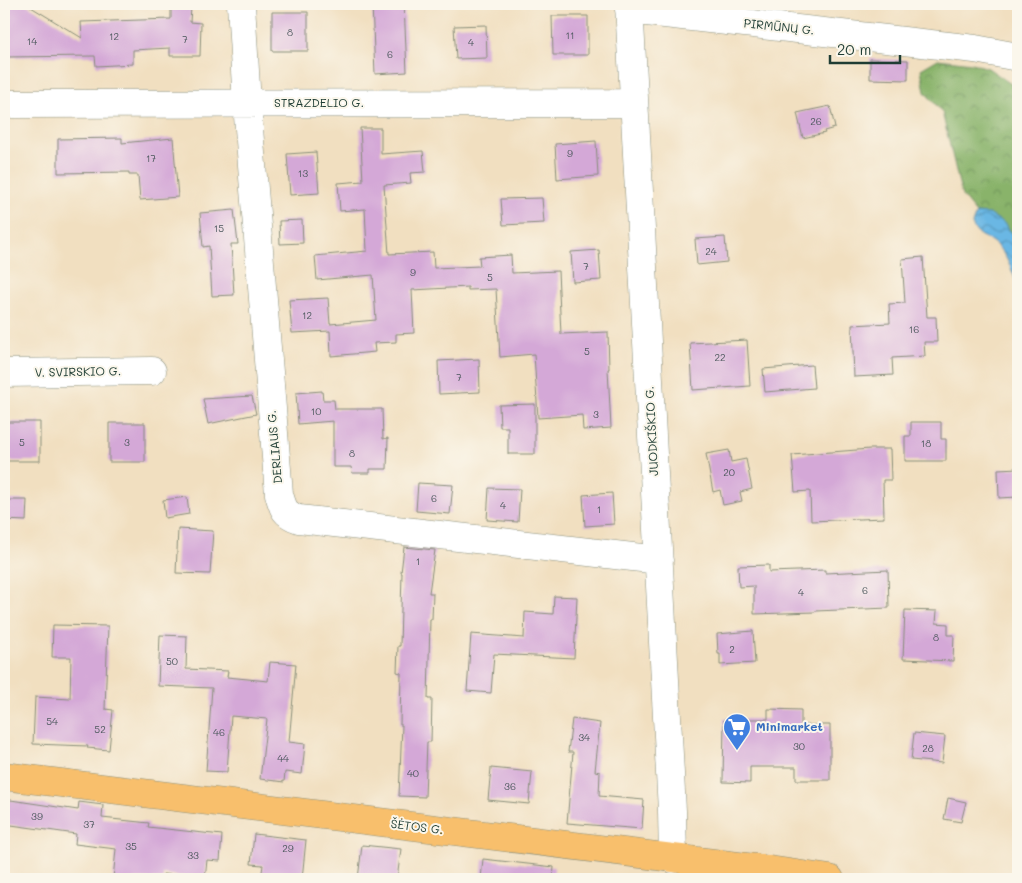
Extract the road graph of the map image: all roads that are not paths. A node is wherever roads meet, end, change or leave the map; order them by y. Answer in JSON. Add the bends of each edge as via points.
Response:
{"nodes":[{"id":1,"x":241,"y":4,"type":"edge"},
{"id":2,"x":629,"y":7,"type":"edge"},
{"id":3,"x":1018,"y":57,"type":"edge"},
{"id":4,"x":634,"y":103,"type":"junction"},
{"id":5,"x":4,"y":104,"type":"edge"},
{"id":6,"x":247,"y":104,"type":"junction"},
{"id":7,"x":152,"y":371,"type":"dead end"},
{"id":8,"x":4,"y":374,"type":"edge"},
{"id":9,"x":659,"y":560,"type":"junction"},
{"id":10,"x":4,"y":776,"type":"edge"},
{"id":11,"x":673,"y":858,"type":"junction"},
{"id":12,"x":830,"y":879,"type":"edge"}],
"edges":[{"from":1,"to":6,"type":"street","name":"DERLIAUS G."},
{"from":2,"to":3,"type":"street","name":"PIRMŪNŲ G."},
{"from":2,"to":4,"type":"street","name":"JUODKIŠKIO G."},
{"from":4,"to":6,"type":"street","name":"STRAZDELIO G."},
{"from":4,"to":9,"type":"street","name":"JUODKIŠKIO G."},
{"from":5,"to":6,"type":"street","name":"STRAZDELIO G."},
{"from":6,"to":9,"type":"street","name":"DERLIAUS G.","via":[[279,494],[290,516]]},
{"from":7,"to":8,"type":"street","name":"V. SVIRSKIO G."},
{"from":9,"to":11,"type":"street","name":"JUODKIŠKIO G."},
{"from":10,"to":11,"type":"main road","name":"ŠĖTOS G."},
{"from":11,"to":12,"type":"main road","name":"ŠĖTOS G."}]}
